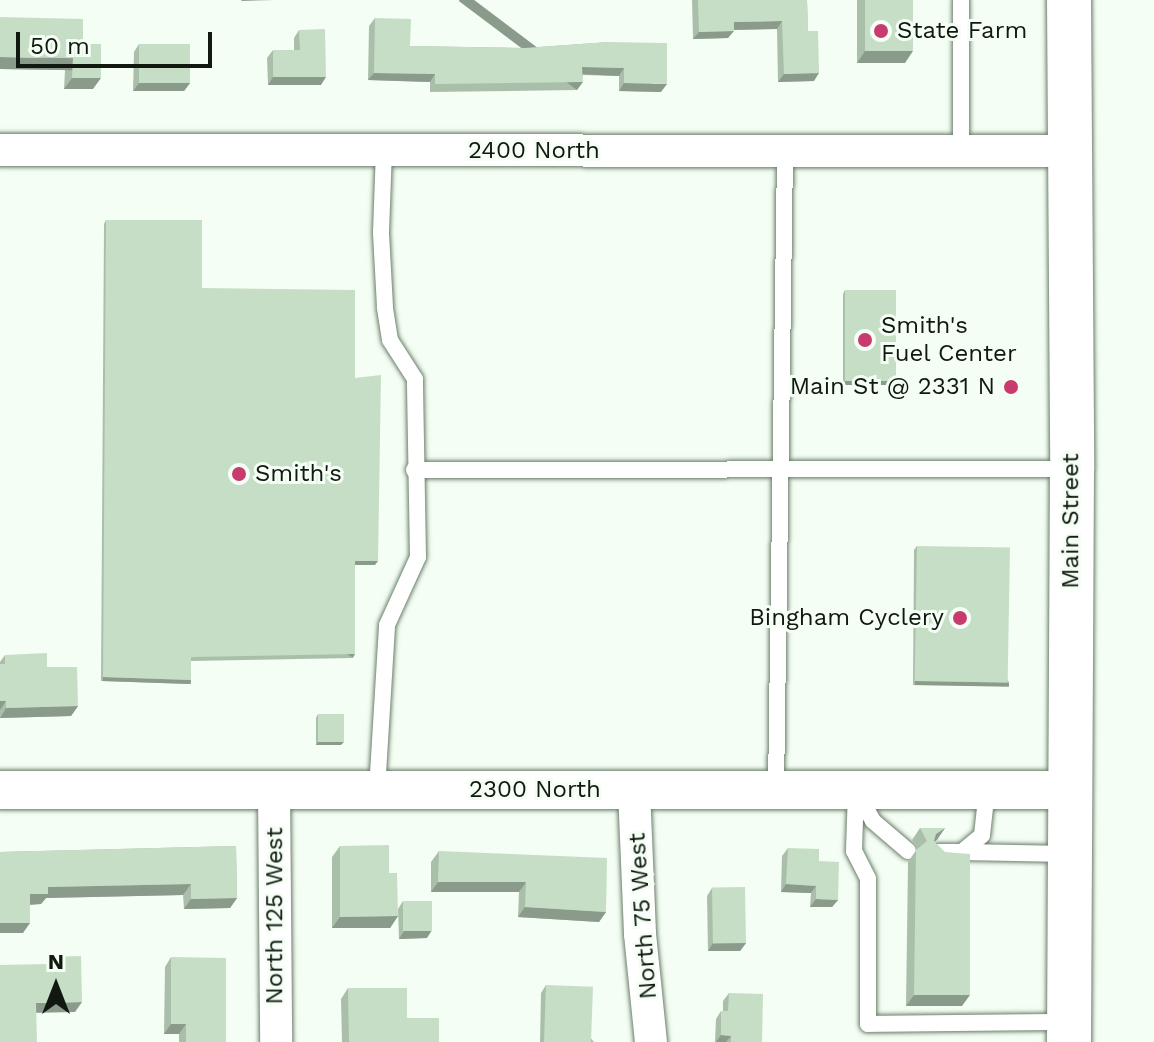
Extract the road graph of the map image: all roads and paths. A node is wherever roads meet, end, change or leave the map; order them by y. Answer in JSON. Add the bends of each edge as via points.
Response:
{"nodes":[{"id":1,"x":961,"y":0,"type":"edge"},
{"id":2,"x":1069,"y":0,"type":"edge"},
{"id":3,"x":0,"y":150,"type":"edge"},
{"id":4,"x":785,"y":150,"type":"junction"},
{"id":5,"x":961,"y":150,"type":"junction"},
{"id":6,"x":384,"y":151,"type":"junction"},
{"id":7,"x":1068,"y":151,"type":"junction"},
{"id":8,"x":781,"y":467,"type":"junction"},
{"id":9,"x":1072,"y":469,"type":"junction"},
{"id":10,"x":414,"y":470,"type":"junction"},
{"id":11,"x":0,"y":790,"type":"edge"},
{"id":12,"x":274,"y":790,"type":"junction"},
{"id":13,"x":377,"y":790,"type":"junction"},
{"id":14,"x":634,"y":790,"type":"junction"},
{"id":15,"x":776,"y":790,"type":"junction"},
{"id":16,"x":856,"y":790,"type":"junction"},
{"id":17,"x":987,"y":790,"type":"junction"},
{"id":18,"x":1069,"y":790,"type":"junction"},
{"id":19,"x":908,"y":851,"type":"dead end"},
{"id":20,"x":937,"y":852,"type":"edge"},
{"id":21,"x":962,"y":852,"type":"junction"},
{"id":22,"x":1069,"y":854,"type":"junction"},
{"id":23,"x":893,"y":1023,"type":"junction"},
{"id":24,"x":1069,"y":1032,"type":"edge"},
{"id":25,"x":276,"y":1042,"type":"edge"},
{"id":26,"x":651,"y":1042,"type":"edge"},
{"id":27,"x":893,"y":1042,"type":"edge"}],
"edges":[{"from":1,"to":5,"type":"lane"},
{"from":2,"to":7,"type":"main road","name":"Main Street"},
{"from":3,"to":6,"type":"street","name":"2400 North"},
{"from":4,"to":5,"type":"street","name":"2400 North"},
{"from":4,"to":6,"type":"street","name":"2400 North"},
{"from":4,"to":8,"type":"lane"},
{"from":5,"to":7,"type":"street","name":"2400 North"},
{"from":6,"to":10,"type":"lane","via":[[385,307],[390,340],[415,379]]},
{"from":7,"to":9,"type":"main road","name":"Main Street"},
{"from":8,"to":9,"type":"lane"},
{"from":8,"to":10,"type":"lane"},
{"from":8,"to":15,"type":"lane"},
{"from":9,"to":18,"type":"main road","name":"Main Street"},
{"from":10,"to":13,"type":"lane","via":[[418,557],[387,625]]},
{"from":11,"to":12,"type":"street","name":"2300 North"},
{"from":12,"to":13,"type":"street","name":"2300 North"},
{"from":12,"to":25,"type":"street","name":"North 125 West"},
{"from":13,"to":14,"type":"street","name":"2300 North"},
{"from":14,"to":15,"type":"street","name":"2300 North"},
{"from":14,"to":26,"type":"street","name":"North 75 West"},
{"from":15,"to":16,"type":"street","name":"2300 North"},
{"from":16,"to":17,"type":"street","name":"2300 North"},
{"from":16,"to":19,"type":"lane","via":[[873,821]]},
{"from":16,"to":23,"type":"lane","via":[[854,851],[868,879],[868,1024]]},
{"from":17,"to":18,"type":"street","name":"2300 North"},
{"from":17,"to":21,"type":"lane","via":[[982,835]]},
{"from":18,"to":22,"type":"main road","name":"Main Street"},
{"from":20,"to":21,"type":"lane"},
{"from":21,"to":22,"type":"lane"},
{"from":22,"to":24,"type":"main road","name":"Main Street"},
{"from":23,"to":24,"type":"lane"},
{"from":23,"to":27,"type":"lane"}]}
